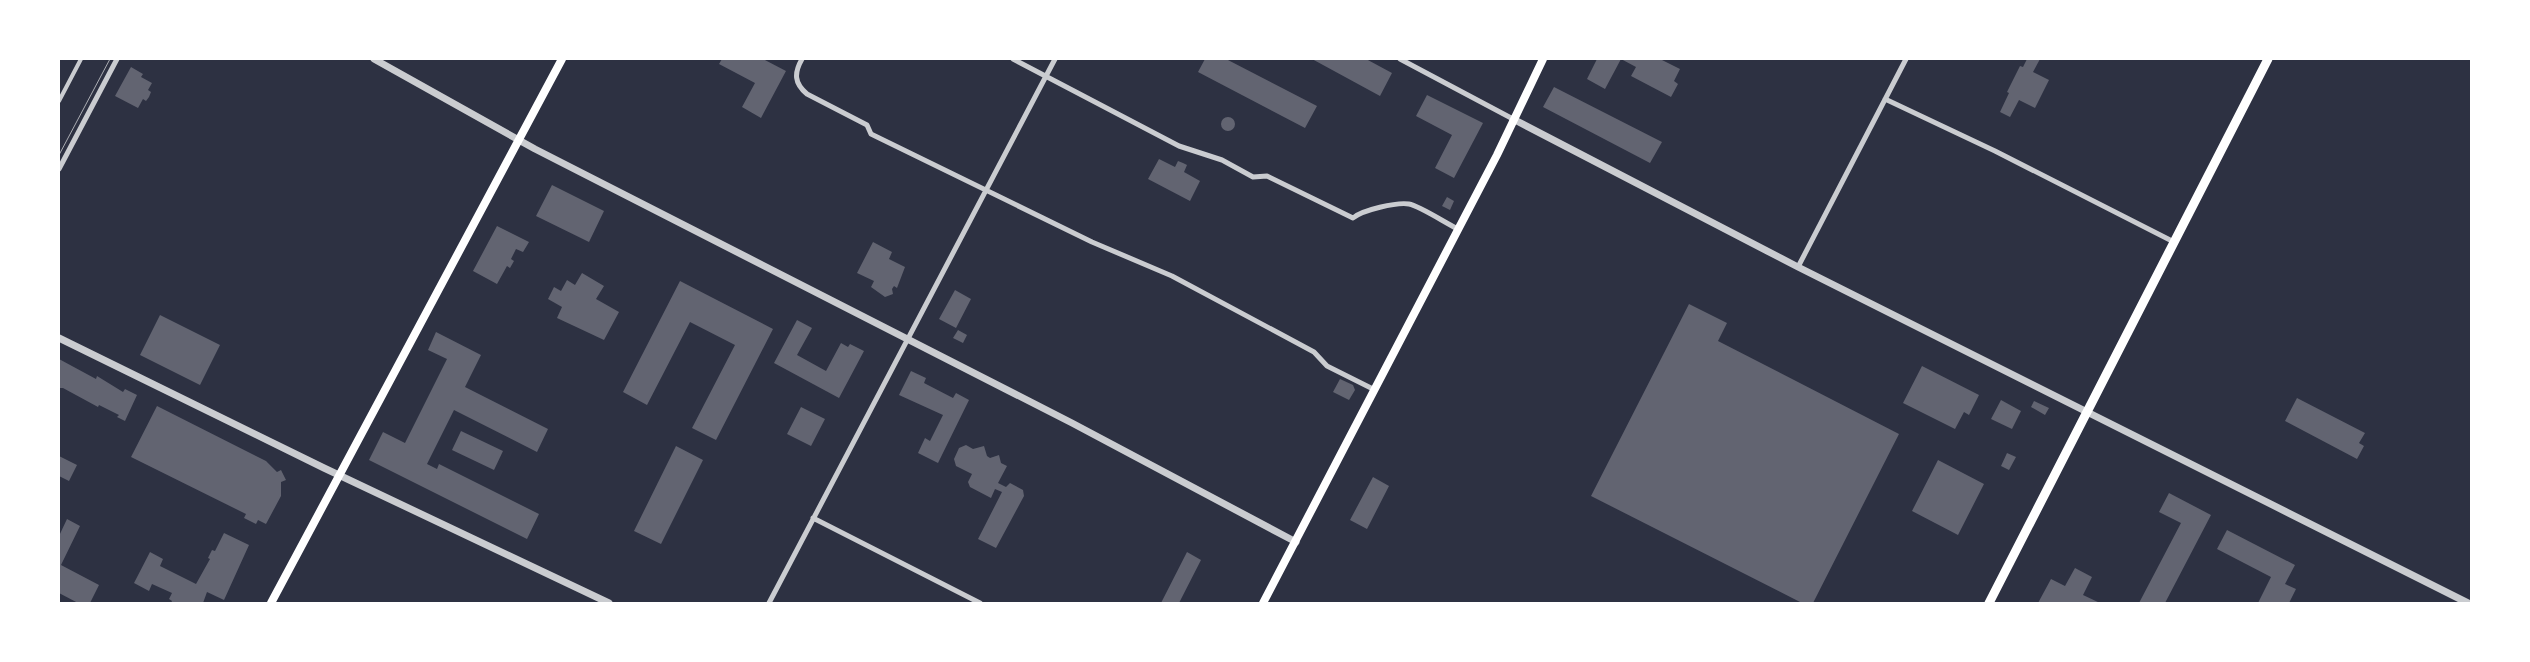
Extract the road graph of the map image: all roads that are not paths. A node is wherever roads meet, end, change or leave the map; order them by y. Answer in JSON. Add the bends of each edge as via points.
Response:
{"nodes":[{"id":1,"x":82,"y":59,"type":"edge"},
{"id":2,"x":118,"y":59,"type":"edge"},
{"id":3,"x":374,"y":59,"type":"edge"},
{"id":4,"x":562,"y":59,"type":"edge"},
{"id":5,"x":802,"y":59,"type":"edge"},
{"id":6,"x":1012,"y":59,"type":"edge"},
{"id":7,"x":1055,"y":59,"type":"edge"},
{"id":8,"x":1400,"y":59,"type":"edge"},
{"id":9,"x":1543,"y":59,"type":"edge"},
{"id":10,"x":1906,"y":59,"type":"edge"},
{"id":11,"x":2268,"y":59,"type":"edge"},
{"id":12,"x":1046,"y":77,"type":"junction"},
{"id":13,"x":1885,"y":99,"type":"junction"},
{"id":14,"x":59,"y":101,"type":"edge"},
{"id":15,"x":1513,"y":119,"type":"junction"},
{"id":16,"x":519,"y":139,"type":"junction"},
{"id":17,"x":59,"y":169,"type":"edge"},
{"id":18,"x":985,"y":190,"type":"junction"},
{"id":19,"x":1458,"y":230,"type":"junction"},
{"id":20,"x":2174,"y":242,"type":"junction"},
{"id":21,"x":1798,"y":267,"type":"junction"},
{"id":22,"x":59,"y":338,"type":"edge"},
{"id":23,"x":907,"y":338,"type":"junction"},
{"id":24,"x":1375,"y":390,"type":"junction"},
{"id":25,"x":2087,"y":412,"type":"junction"},
{"id":26,"x":340,"y":476,"type":"junction"},
{"id":27,"x":813,"y":518,"type":"junction"},
{"id":28,"x":1296,"y":542,"type":"junction"},
{"id":29,"x":271,"y":603,"type":"edge"},
{"id":30,"x":609,"y":603,"type":"edge"},
{"id":31,"x":769,"y":603,"type":"edge"},
{"id":32,"x":980,"y":603,"type":"edge"},
{"id":33,"x":1263,"y":603,"type":"edge"},
{"id":34,"x":1990,"y":603,"type":"edge"},
{"id":35,"x":2468,"y":603,"type":"edge"}],
"edges":[{"from":1,"to":14,"type":"street"},
{"from":2,"to":17,"type":"street"},
{"from":3,"to":16,"type":"street"},
{"from":4,"to":16,"type":"main road"},
{"from":5,"to":18,"type":"street","via":[[796,80],[807,94],[867,124],[872,134]]},
{"from":6,"to":12,"type":"street"},
{"from":7,"to":12,"type":"street"},
{"from":8,"to":15,"type":"street"},
{"from":9,"to":15,"type":"main road"},
{"from":10,"to":13,"type":"street"},
{"from":11,"to":20,"type":"main road"},
{"from":12,"to":18,"type":"street"},
{"from":12,"to":19,"type":"street","via":[[1179,146],[1222,160],[1253,177],[1266,176],[1353,218],[1358,213],[1410,204]]},
{"from":13,"to":20,"type":"street"},
{"from":13,"to":21,"type":"street"},
{"from":15,"to":19,"type":"main road"},
{"from":15,"to":21,"type":"street"},
{"from":16,"to":23,"type":"street"},
{"from":16,"to":26,"type":"main road"},
{"from":18,"to":23,"type":"street"},
{"from":18,"to":24,"type":"street","via":[[1098,245],[1172,276],[1314,352],[1327,366]]},
{"from":19,"to":24,"type":"main road"},
{"from":20,"to":25,"type":"main road"},
{"from":21,"to":25,"type":"street"},
{"from":22,"to":26,"type":"street"},
{"from":23,"to":27,"type":"street"},
{"from":23,"to":28,"type":"street"},
{"from":24,"to":28,"type":"main road"},
{"from":25,"to":34,"type":"main road"},
{"from":25,"to":35,"type":"street"},
{"from":26,"to":29,"type":"main road"},
{"from":26,"to":30,"type":"street"},
{"from":27,"to":31,"type":"street"},
{"from":27,"to":32,"type":"street"},
{"from":28,"to":33,"type":"main road"}]}
